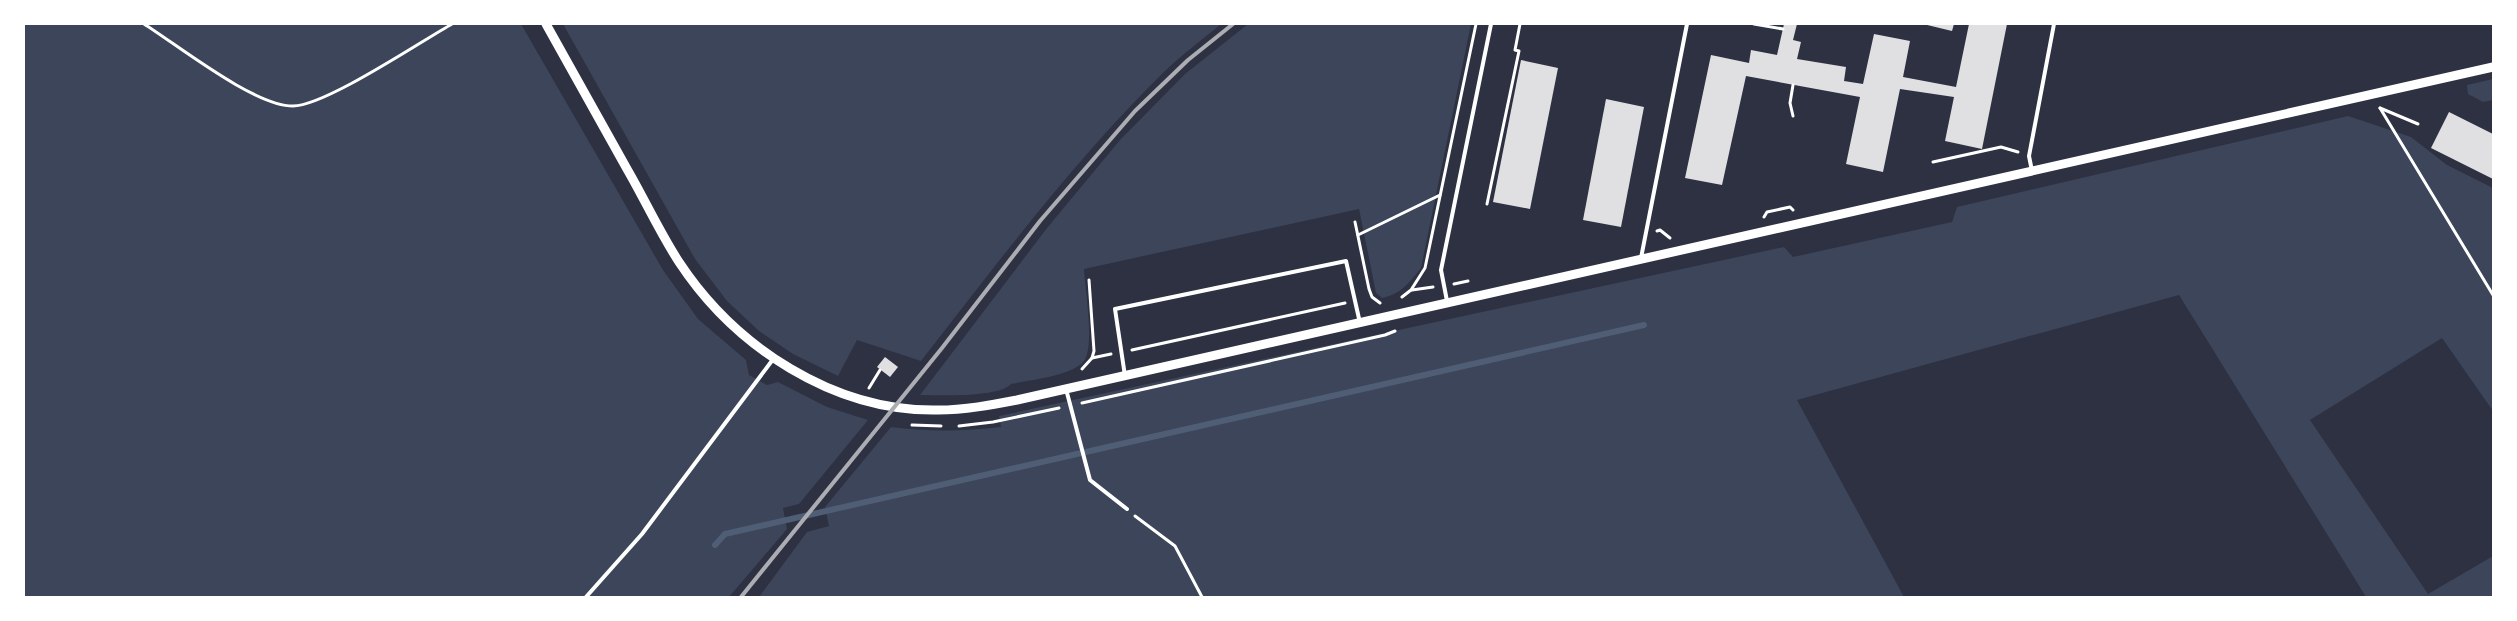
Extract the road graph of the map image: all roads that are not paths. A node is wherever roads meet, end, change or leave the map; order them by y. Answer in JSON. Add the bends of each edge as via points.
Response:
{"nodes":[{"id":1,"x":546,"y":24,"type":"edge"},
{"id":2,"x":1491,"y":24,"type":"edge"},
{"id":3,"x":1687,"y":24,"type":"edge"},
{"id":4,"x":2054,"y":24,"type":"edge"},
{"id":5,"x":2493,"y":67,"type":"edge"},
{"id":6,"x":2032,"y":172,"type":"junction"},
{"id":7,"x":1641,"y":260,"type":"junction"},
{"id":8,"x":1448,"y":304,"type":"junction"},
{"id":9,"x":1360,"y":323,"type":"junction"},
{"id":10,"x":774,"y":358,"type":"junction"},
{"id":11,"x":1125,"y":376,"type":"junction"},
{"id":12,"x":1066,"y":389,"type":"junction"},
{"id":13,"x":1127,"y":510,"type":"road end"},
{"id":14,"x":586,"y":597,"type":"edge"}],
"edges":[{"from":1,"to":10,"type":"street","via":[[680,262],[720,313]]},
{"from":2,"to":8,"type":"lane","via":[[1441,270]]},
{"from":3,"to":7,"type":"lane"},
{"from":4,"to":6,"type":"lane","via":[[2029,156]]},
{"from":5,"to":6,"type":"street"},
{"from":6,"to":7,"type":"street"},
{"from":7,"to":8,"type":"street"},
{"from":8,"to":9,"type":"street"},
{"from":9,"to":11,"type":"street"},
{"from":9,"to":11,"type":"lane","via":[[1346,261],[1115,309]]},
{"from":10,"to":12,"type":"street","via":[[834,390],[868,401],[915,409],[989,406]]},
{"from":10,"to":14,"type":"lane","via":[[642,534]]},
{"from":11,"to":12,"type":"street"},
{"from":12,"to":13,"type":"lane","via":[[1090,480]]}]}
